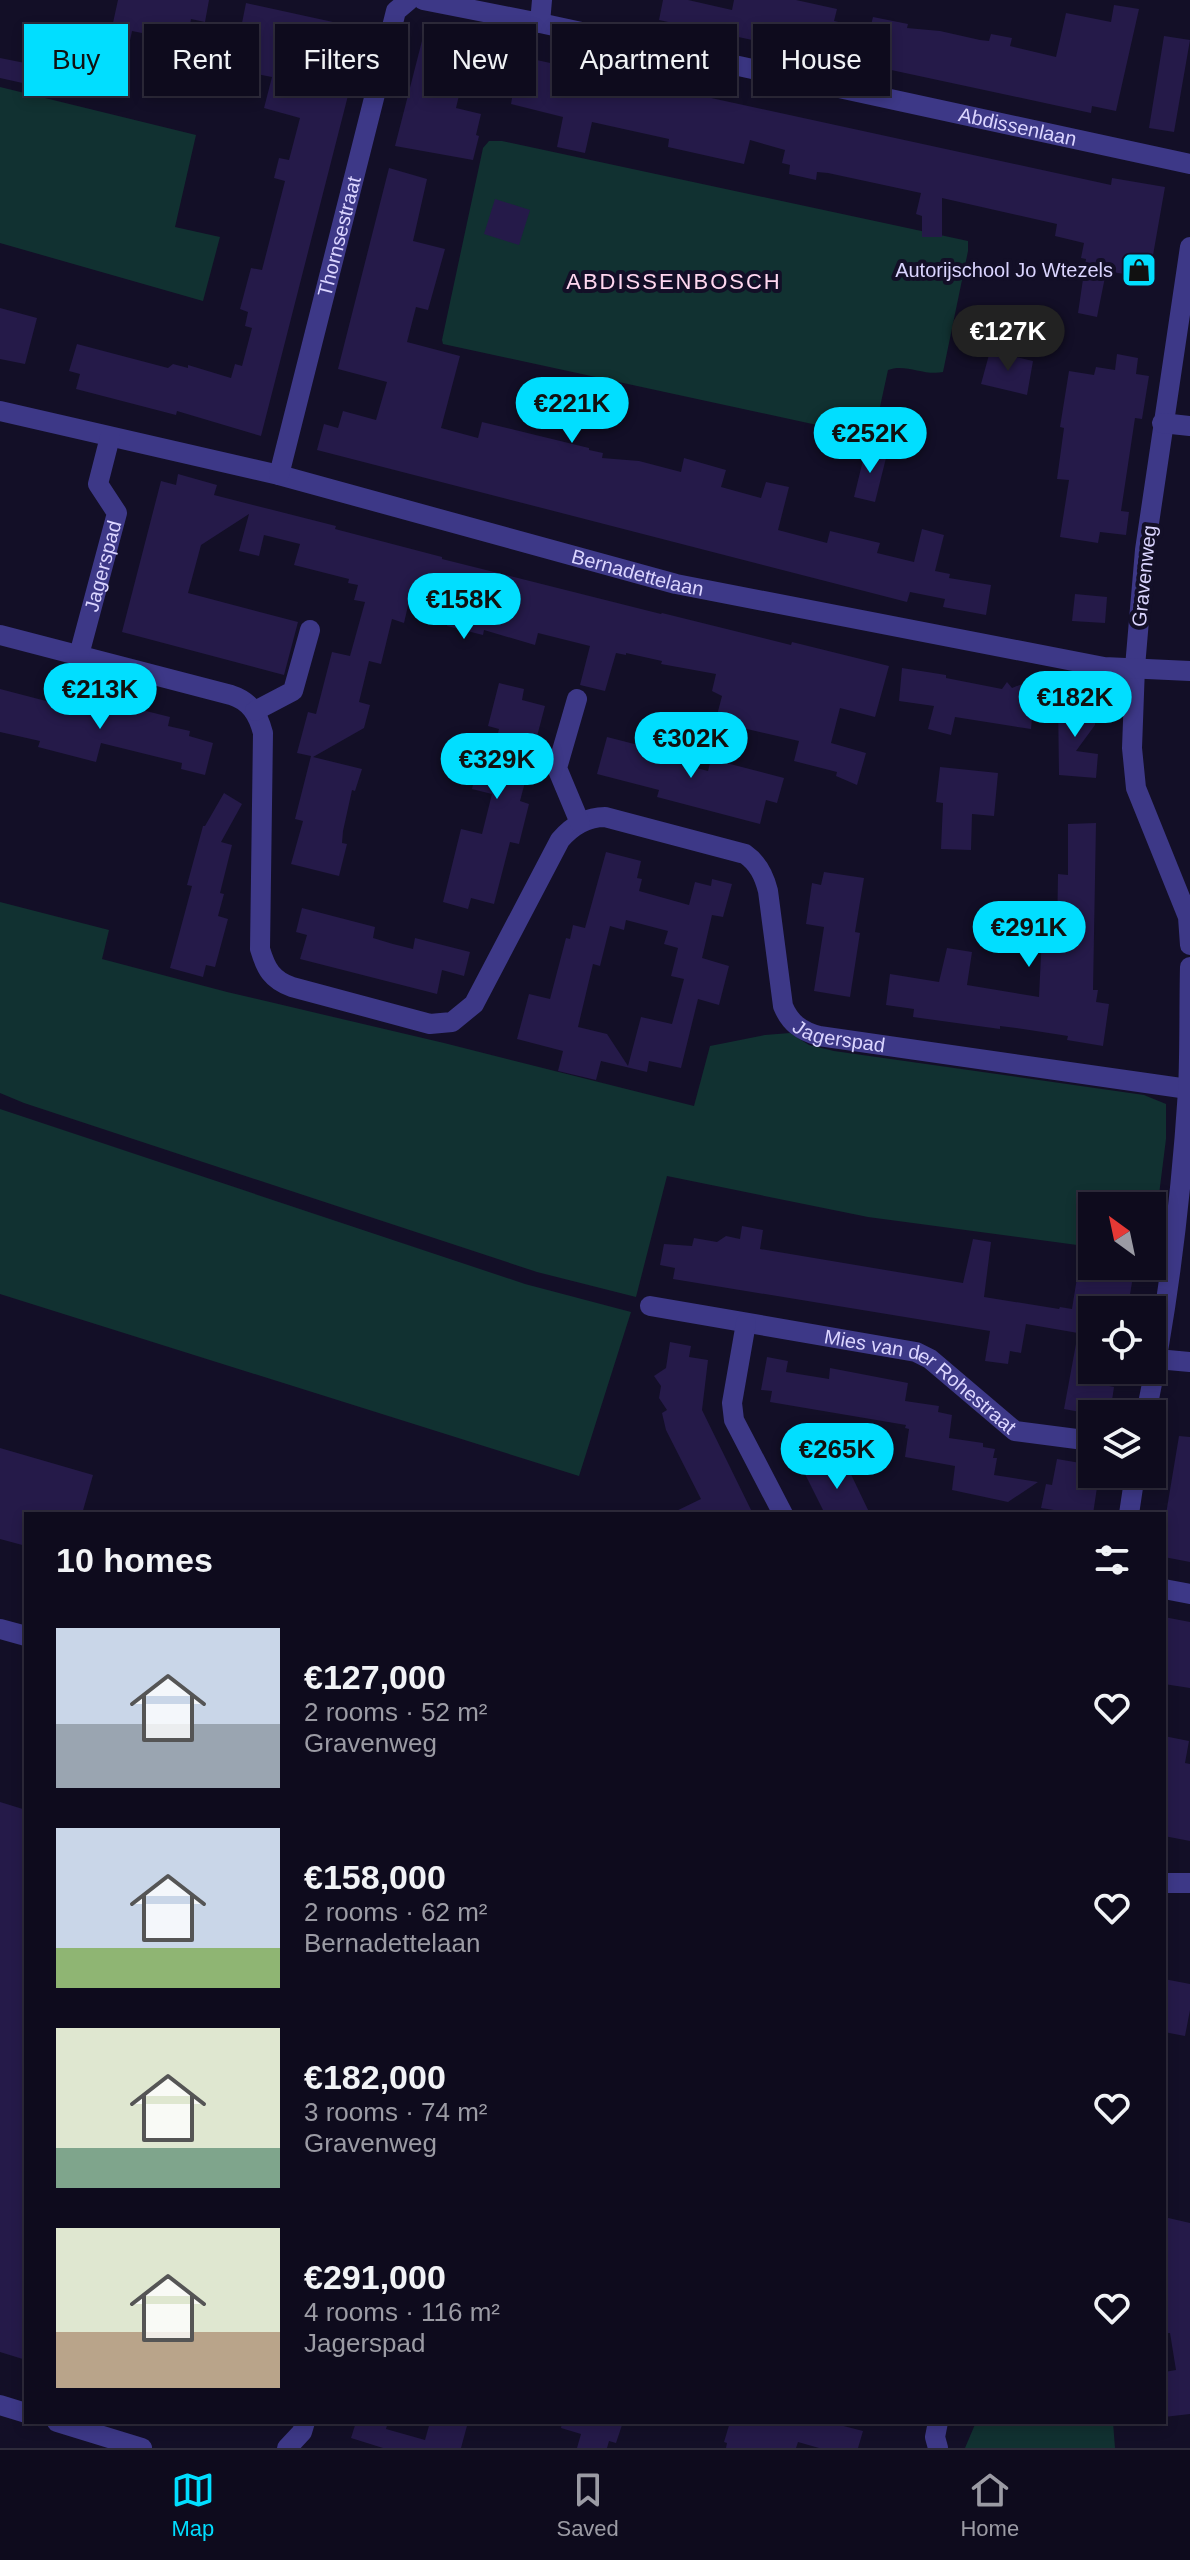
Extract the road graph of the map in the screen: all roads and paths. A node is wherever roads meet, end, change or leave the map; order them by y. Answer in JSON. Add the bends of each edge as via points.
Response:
{"nodes":[{"id":1,"x":407,"y":0,"type":"edge"},
{"id":2,"x":423,"y":0,"type":"edge"},
{"id":3,"x":542,"y":0,"type":"edge"},
{"id":4,"x":540,"y":23,"type":"junction"},
{"id":5,"x":1190,"y":164,"type":"edge"},
{"id":6,"x":1190,"y":247,"type":"edge"},
{"id":7,"x":0,"y":411,"type":"edge"},
{"id":8,"x":1162,"y":423,"type":"junction"},
{"id":9,"x":1190,"y":426,"type":"edge"},
{"id":10,"x":110,"y":437,"type":"junction"},
{"id":11,"x":279,"y":475,"type":"junction"},
{"id":12,"x":310,"y":630,"type":"dead end"},
{"id":13,"x":0,"y":635,"type":"edge"},
{"id":14,"x":79,"y":655,"type":"junction"},
{"id":15,"x":1135,"y":667,"type":"junction"},
{"id":16,"x":1190,"y":671,"type":"edge"},
{"id":17,"x":577,"y":699,"type":"dead end"},
{"id":18,"x":255,"y":711,"type":"junction"},
{"id":19,"x":580,"y":823,"type":"junction"},
{"id":20,"x":1189,"y":917,"type":"edge"},
{"id":21,"x":1190,"y":945,"type":"edge"},
{"id":22,"x":1190,"y":967,"type":"edge"},
{"id":23,"x":1188,"y":1089,"type":"junction"},
{"id":24,"x":1166,"y":1296,"type":"edge"},
{"id":25,"x":650,"y":1306,"type":"dead end"},
{"id":26,"x":746,"y":1323,"type":"junction"},
{"id":27,"x":1166,"y":1360,"type":"edge"},
{"id":28,"x":1190,"y":1362,"type":"edge"},
{"id":29,"x":1078,"y":1439,"type":"edge"},
{"id":30,"x":1133,"y":1488,"type":"edge"},
{"id":31,"x":782,"y":1512,"type":"edge"},
{"id":32,"x":1129,"y":1512,"type":"edge"},
{"id":33,"x":1166,"y":1589,"type":"edge"},
{"id":34,"x":1190,"y":1594,"type":"edge"},
{"id":35,"x":0,"y":1629,"type":"edge"},
{"id":36,"x":24,"y":1635,"type":"edge"},
{"id":37,"x":1166,"y":1883,"type":"edge"},
{"id":38,"x":1190,"y":1883,"type":"edge"},
{"id":39,"x":0,"y":2405,"type":"edge"},
{"id":40,"x":24,"y":2412,"type":"edge"},
{"id":41,"x":64,"y":2424,"type":"edge"},
{"id":42,"x":304,"y":2424,"type":"edge"},
{"id":43,"x":938,"y":2424,"type":"edge"},
{"id":44,"x":142,"y":2448,"type":"edge"},
{"id":45,"x":287,"y":2448,"type":"edge"},
{"id":46,"x":938,"y":2448,"type":"edge"}],
"edges":[{"from":1,"to":11,"type":"street","name":"Thornsestraat","via":[[396,11]]},
{"from":2,"to":4,"type":"street","name":"Abdissenlaan"},
{"from":3,"to":4,"type":"street"},
{"from":4,"to":5,"type":"street","name":"Abdissenlaan"},
{"from":6,"to":8,"type":"street","name":"Gravenweg"},
{"from":7,"to":10,"type":"street","name":"Bernadettelaan"},
{"from":8,"to":9,"type":"street"},
{"from":8,"to":15,"type":"street","name":"Gravenweg"},
{"from":10,"to":11,"type":"street","name":"Bernadettelaan"},
{"from":10,"to":14,"type":"street","name":"Jagerspad","via":[[98,484],[117,513]]},
{"from":11,"to":15,"type":"street","name":"Bernadettelaan","via":[[676,584],[1104,667]]},
{"from":12,"to":18,"type":"street","via":[[293,691]]},
{"from":13,"to":14,"type":"street"},
{"from":14,"to":18,"type":"street","via":[[242,698]]},
{"from":15,"to":16,"type":"street","name":"Bernadettelaan"},
{"from":15,"to":20,"type":"street","name":"Gravenweg","via":[[1136,788]]},
{"from":17,"to":19,"type":"street","via":[[557,768]]},
{"from":18,"to":19,"type":"street","via":[[263,733],[260,949],[271,975],[292,987],[430,1024],[452,1022],[474,1004],[560,840]]},
{"from":19,"to":23,"type":"street","name":"Jagerspad","via":[[605,817],[753,860],[768,891],[783,1006],[809,1033]]},
{"from":20,"to":21,"type":"street","name":"Gravenweg"},
{"from":22,"to":23,"type":"street"},
{"from":23,"to":24,"type":"street"},
{"from":25,"to":26,"type":"street","name":"Mies van der Rohestraat"},
{"from":26,"to":29,"type":"street","name":"Mies van der Rohestraat","via":[[916,1352],[1015,1431]]},
{"from":26,"to":31,"type":"street","via":[[732,1403],[734,1420]]},
{"from":27,"to":28,"type":"street"},
{"from":30,"to":32,"type":"street"},
{"from":33,"to":34,"type":"street"},
{"from":35,"to":36,"type":"street"},
{"from":37,"to":38,"type":"street"},
{"from":39,"to":40,"type":"street"},
{"from":41,"to":44,"type":"street"},
{"from":42,"to":45,"type":"street"},
{"from":43,"to":46,"type":"street"}]}
